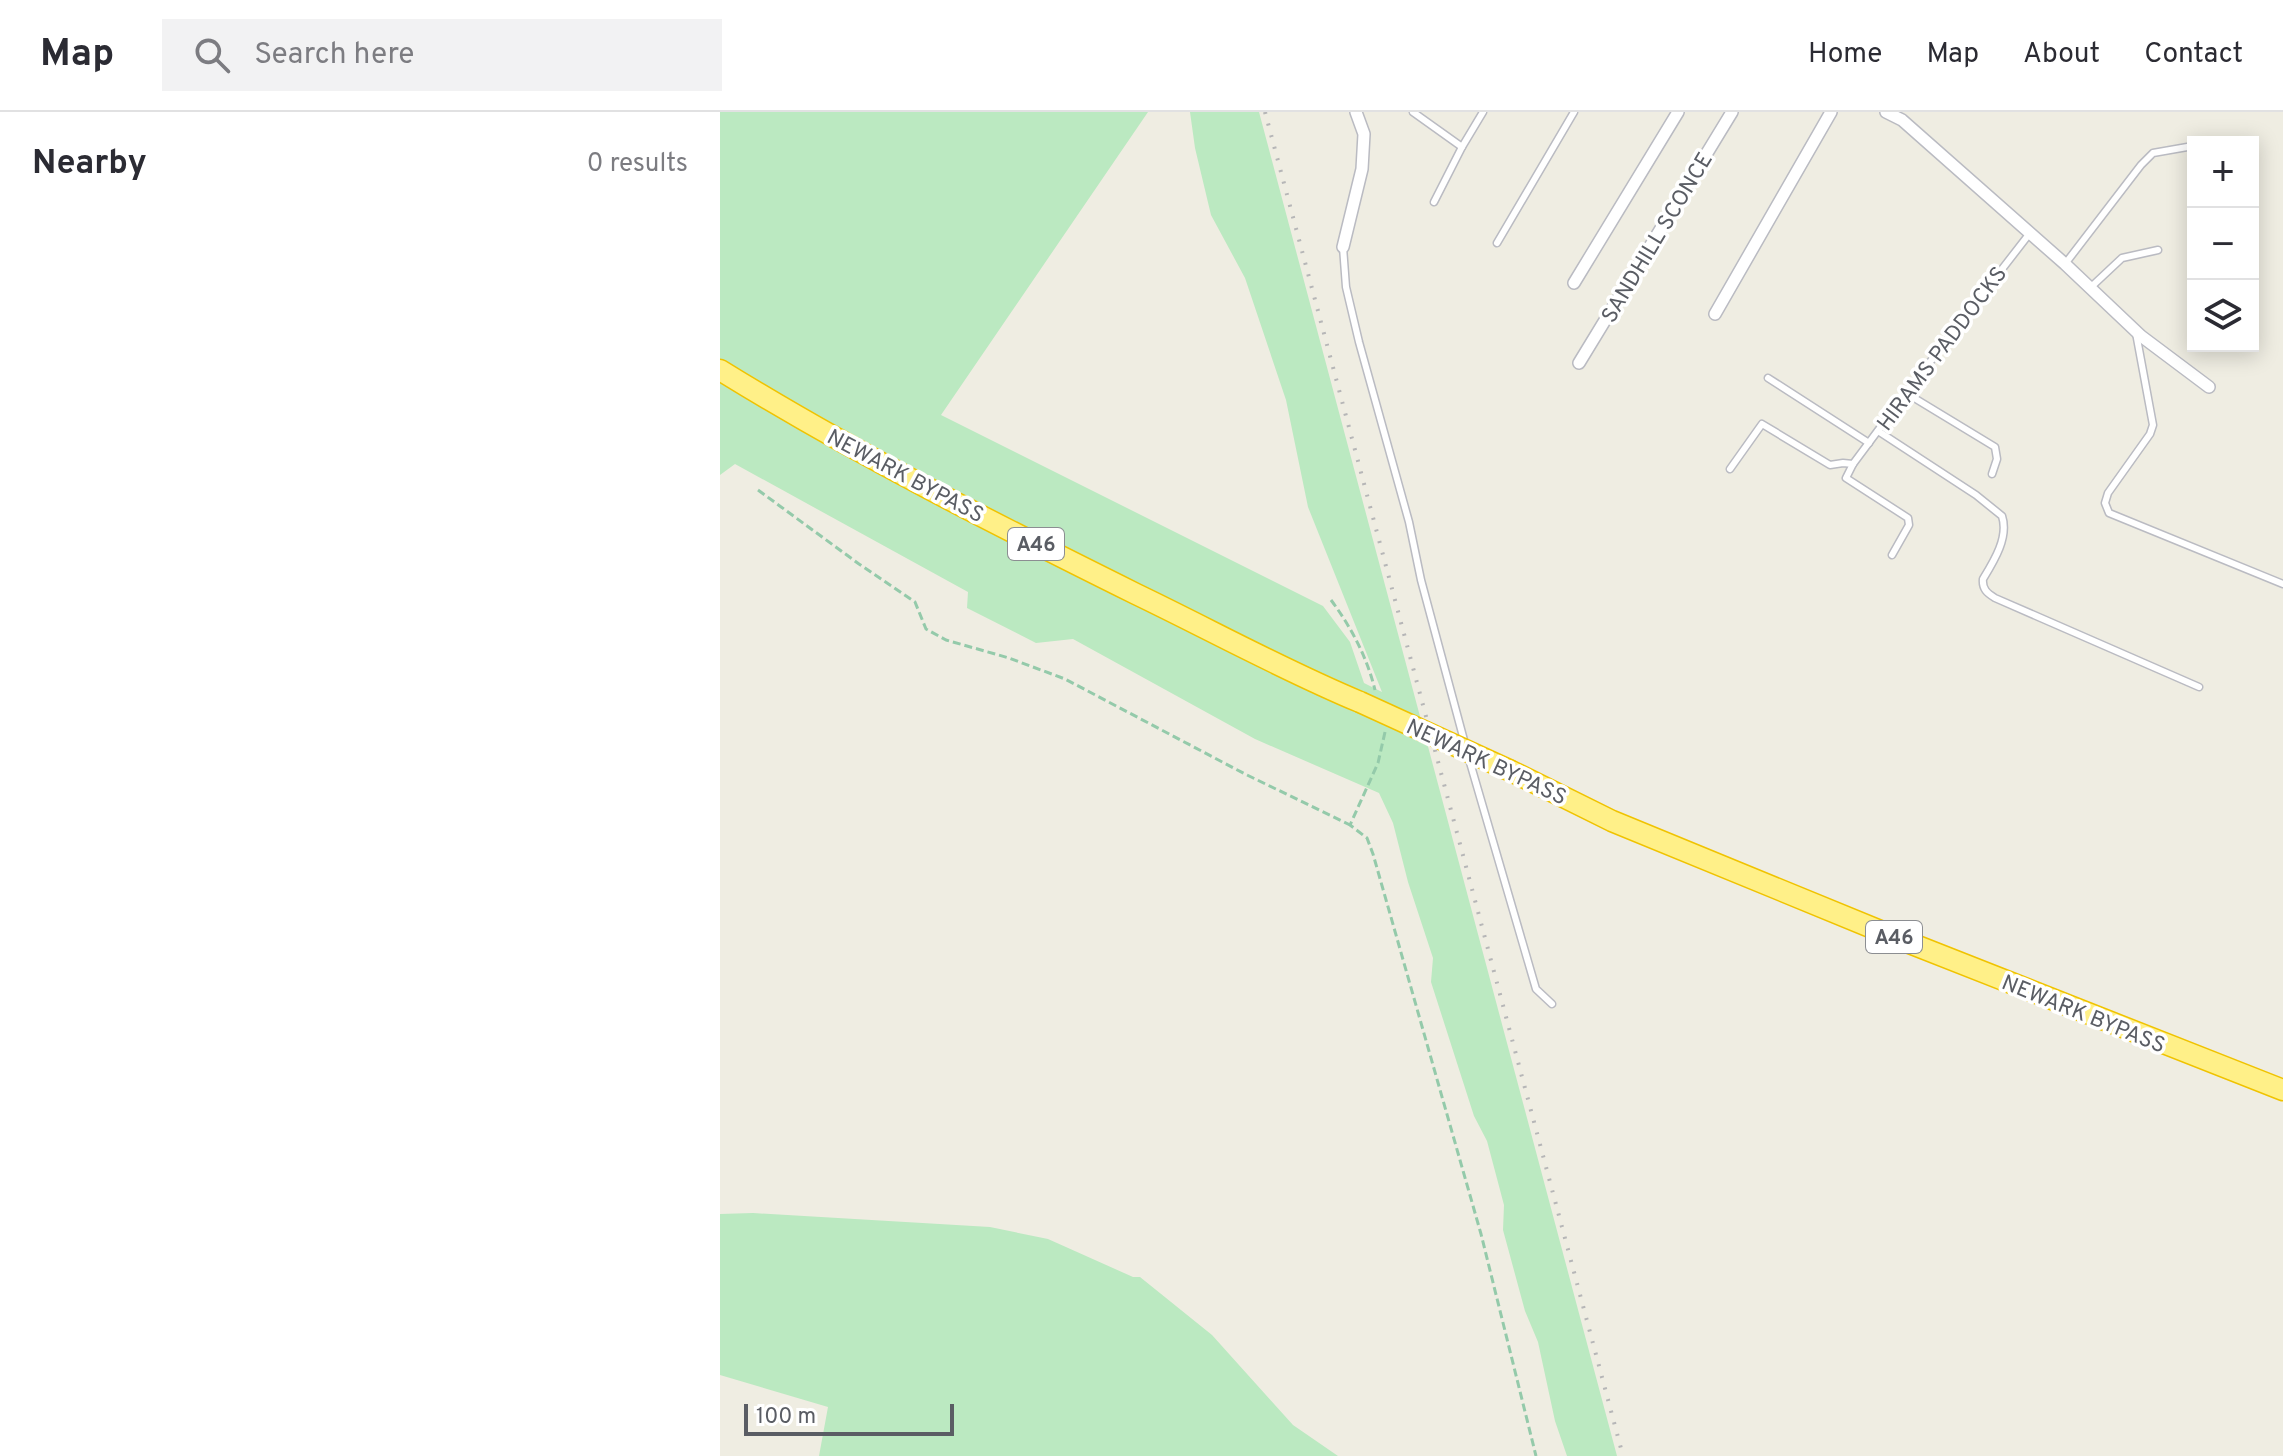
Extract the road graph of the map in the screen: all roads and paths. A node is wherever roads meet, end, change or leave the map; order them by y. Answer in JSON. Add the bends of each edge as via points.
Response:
{"nodes":[{"id":1,"x":1356,"y":112,"type":"edge"},
{"id":2,"x":1413,"y":112,"type":"edge"},
{"id":3,"x":1483,"y":112,"type":"edge"},
{"id":4,"x":1574,"y":112,"type":"edge"},
{"id":5,"x":1678,"y":112,"type":"edge"},
{"id":6,"x":1732,"y":112,"type":"edge"},
{"id":7,"x":1831,"y":112,"type":"edge"},
{"id":8,"x":1886,"y":112,"type":"edge"},
{"id":9,"x":1462,"y":147,"type":"junction"},
{"id":10,"x":2187,"y":147,"type":"edge"},
{"id":11,"x":1434,"y":202,"type":"dead end"},
{"id":12,"x":2030,"y":233,"type":"junction"},
{"id":13,"x":1497,"y":243,"type":"dead end"},
{"id":14,"x":1343,"y":247,"type":"joint"},
{"id":15,"x":2158,"y":250,"type":"dead end"},
{"id":16,"x":2065,"y":264,"type":"junction"},
{"id":17,"x":1574,"y":283,"type":"dead end"},
{"id":18,"x":2090,"y":288,"type":"junction"},
{"id":19,"x":1715,"y":314,"type":"dead end"},
{"id":20,"x":2135,"y":331,"type":"junction"},
{"id":21,"x":1579,"y":363,"type":"dead end"},
{"id":22,"x":720,"y":370,"type":"edge"},
{"id":23,"x":1768,"y":378,"type":"dead end"},
{"id":24,"x":2209,"y":387,"type":"dead end"},
{"id":25,"x":1906,"y":393,"type":"junction"},
{"id":26,"x":1878,"y":431,"type":"junction"},
{"id":27,"x":1869,"y":443,"type":"junction"},
{"id":28,"x":1853,"y":464,"type":"junction"},
{"id":29,"x":1730,"y":469,"type":"dead end"},
{"id":30,"x":1992,"y":474,"type":"dead end"},
{"id":31,"x":758,"y":490,"type":"dead end"},
{"id":32,"x":1892,"y":555,"type":"dead end"},
{"id":33,"x":2283,"y":584,"type":"edge"},
{"id":34,"x":1331,"y":600,"type":"dead end"},
{"id":35,"x":2199,"y":687,"type":"dead end"},
{"id":36,"x":1368,"y":698,"type":"junction"},
{"id":37,"x":1382,"y":722,"type":"dead end"},
{"id":38,"x":1350,"y":825,"type":"junction"},
{"id":39,"x":1552,"y":1004,"type":"dead end"},
{"id":40,"x":2283,"y":1090,"type":"edge"},
{"id":41,"x":1536,"y":1456,"type":"edge"}],
"edges":[{"from":1,"to":14,"type":"street","via":[[1364,134],[1362,169]]},
{"from":2,"to":9,"type":"lane"},
{"from":3,"to":9,"type":"lane"},
{"from":4,"to":13,"type":"lane"},
{"from":5,"to":17,"type":"street"},
{"from":6,"to":21,"type":"street","name":"SANDHILL SCONCE"},
{"from":7,"to":19,"type":"street"},
{"from":8,"to":12,"type":"street","via":[[1902,120]]},
{"from":9,"to":11,"type":"lane"},
{"from":10,"to":16,"type":"lane","via":[[2153,153]]},
{"from":12,"to":16,"type":"street"},
{"from":12,"to":25,"type":"lane","name":"HIRAMS PADDOCKS"},
{"from":14,"to":39,"type":"lane","via":[[1346,287],[1453,701],[1536,989]]},
{"from":15,"to":18,"type":"lane","via":[[2122,258]]},
{"from":16,"to":18,"type":"street"},
{"from":18,"to":20,"type":"street"},
{"from":20,"to":24,"type":"street"},
{"from":20,"to":33,"type":"lane","via":[[2153,425],[2108,493],[2109,513]]},
{"from":22,"to":36,"type":"highway","name":"NEWARK BYPASS","number":"A46","via":[[1032,542],[1311,682]]},
{"from":23,"to":27,"type":"lane"},
{"from":25,"to":26,"type":"lane","name":"HIRAMS PADDOCKS"},
{"from":25,"to":30,"type":"lane","via":[[1995,447]]},
{"from":26,"to":27,"type":"lane","name":"HIRAMS PADDOCKS"},
{"from":26,"to":35,"type":"lane","via":[[2002,516],[2001,545],[1982,585],[1990,595]]},
{"from":27,"to":28,"type":"lane","name":"HIRAMS PADDOCKS"},
{"from":28,"to":29,"type":"lane","via":[[1830,465],[1762,424]]},
{"from":28,"to":32,"type":"lane","via":[[1846,478],[1908,518]]},
{"from":31,"to":38,"type":"path","via":[[915,602],[926,629],[1065,679]]},
{"from":34,"to":36,"type":"path","via":[[1372,681]]},
{"from":36,"to":40,"type":"highway","name":"NEWARK BYPASS","number":"A46","bridge":true,"via":[[1612,821]]},
{"from":37,"to":38,"type":"path","via":[[1386,736],[1378,763]]},
{"from":38,"to":41,"type":"path","via":[[1367,838],[1373,854],[1481,1234]]}]}
